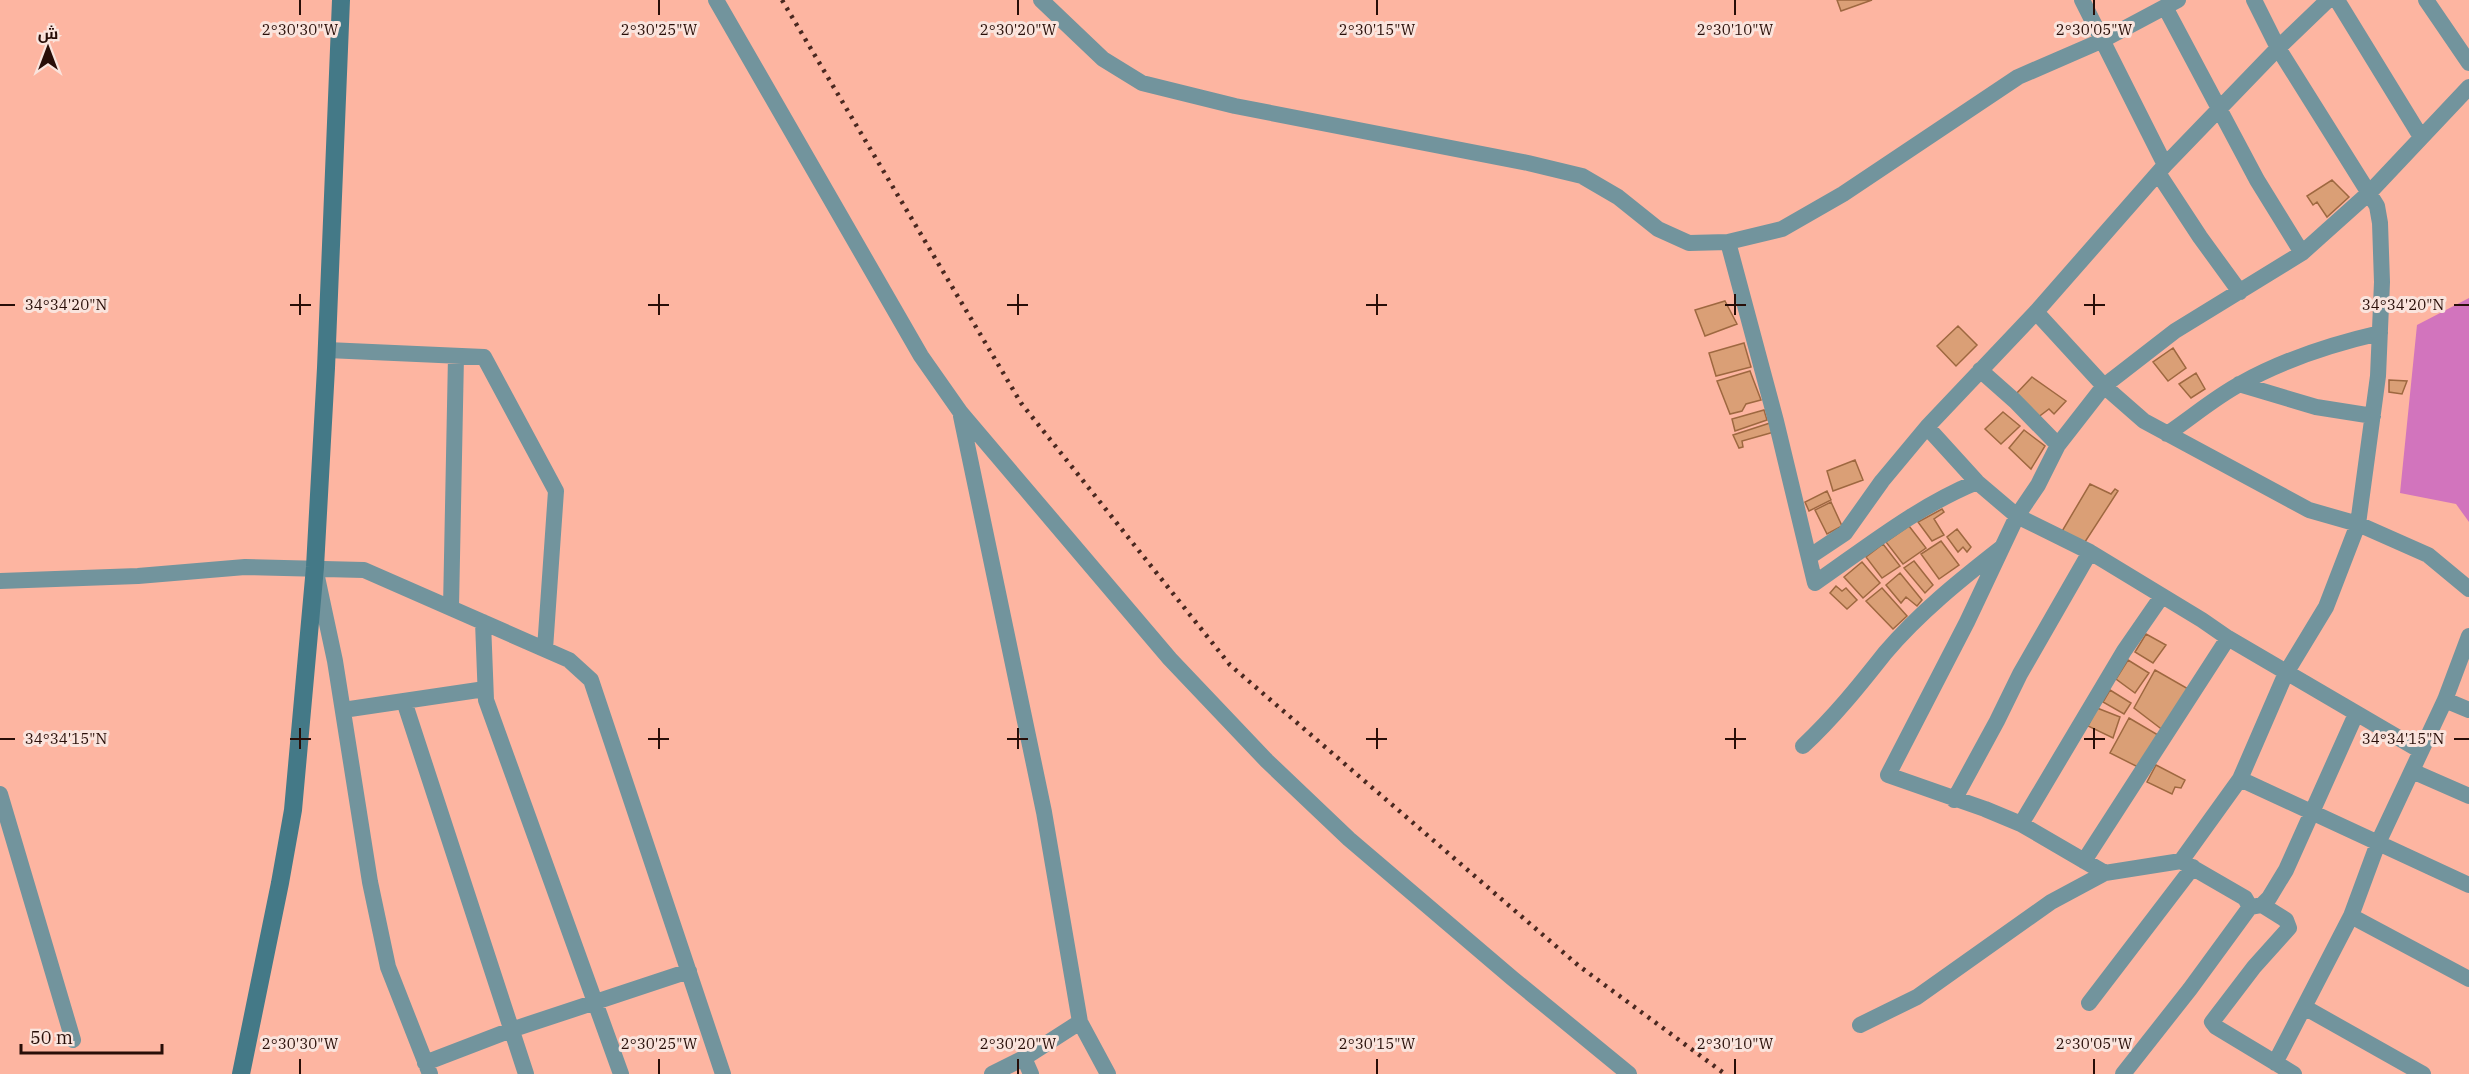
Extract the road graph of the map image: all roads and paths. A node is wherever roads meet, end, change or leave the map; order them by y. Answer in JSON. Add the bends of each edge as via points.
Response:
{"nodes":[{"id":1,"x":341,"y":0,"type":"edge"},
{"id":2,"x":716,"y":0,"type":"edge"},
{"id":3,"x":1041,"y":0,"type":"edge"},
{"id":4,"x":2082,"y":0,"type":"edge"},
{"id":5,"x":2254,"y":0,"type":"edge"},
{"id":6,"x":2328,"y":0,"type":"edge"},
{"id":7,"x":2337,"y":0,"type":"edge"},
{"id":8,"x":2426,"y":0,"type":"edge"},
{"id":9,"x":2172,"y":4,"type":"edge"},
{"id":10,"x":2101,"y":40,"type":"junction"},
{"id":11,"x":2278,"y":48,"type":"junction"},
{"id":12,"x":2469,"y":63,"type":"edge"},
{"id":13,"x":2469,"y":87,"type":"edge"},
{"id":14,"x":2220,"y":108,"type":"junction"},
{"id":15,"x":2421,"y":137,"type":"junction"},
{"id":16,"x":2161,"y":169,"type":"junction"},
{"id":17,"x":2370,"y":192,"type":"junction"},
{"id":18,"x":1728,"y":242,"type":"junction"},
{"id":19,"x":2302,"y":253,"type":"junction"},
{"id":20,"x":2240,"y":292,"type":"junction"},
{"id":21,"x":2036,"y":312,"type":"junction"},
{"id":22,"x":2380,"y":333,"type":"junction"},
{"id":23,"x":327,"y":350,"type":"junction"},
{"id":24,"x":456,"y":356,"type":"junction"},
{"id":25,"x":1980,"y":370,"type":"junction"},
{"id":26,"x":2239,"y":384,"type":"junction"},
{"id":27,"x":2104,"y":386,"type":"junction"},
{"id":28,"x":961,"y":413,"type":"junction"},
{"id":29,"x":2373,"y":416,"type":"junction"},
{"id":30,"x":1927,"y":427,"type":"junction"},
{"id":31,"x":2167,"y":434,"type":"junction"},
{"id":32,"x":2058,"y":445,"type":"junction"},
{"id":33,"x":1977,"y":482,"type":"junction"},
{"id":34,"x":2017,"y":516,"type":"junction"},
{"id":35,"x":2358,"y":524,"type":"junction"},
{"id":36,"x":2002,"y":546,"type":"junction"},
{"id":37,"x":2090,"y":552,"type":"junction"},
{"id":38,"x":1809,"y":557,"type":"junction"},
{"id":39,"x":315,"y":567,"type":"junction"},
{"id":40,"x":0,"y":581,"type":"edge"},
{"id":41,"x":2469,"y":589,"type":"edge"},
{"id":42,"x":2162,"y":596,"type":"junction"},
{"id":43,"x":451,"y":608,"type":"junction"},
{"id":44,"x":483,"y":622,"type":"junction"},
{"id":45,"x":2469,"y":636,"type":"edge"},
{"id":46,"x":2228,"y":638,"type":"junction"},
{"id":47,"x":545,"y":649,"type":"junction"},
{"id":48,"x":2286,"y":673,"type":"junction"},
{"id":49,"x":485,"y":688,"type":"junction"},
{"id":50,"x":2445,"y":700,"type":"junction"},
{"id":51,"x":404,"y":701,"type":"junction"},
{"id":52,"x":343,"y":710,"type":"junction"},
{"id":53,"x":2469,"y":710,"type":"edge"},
{"id":54,"x":2356,"y":714,"type":"junction"},
{"id":55,"x":1803,"y":746,"type":"dead end"},
{"id":56,"x":2421,"y":751,"type":"junction"},
{"id":57,"x":2412,"y":771,"type":"junction"},
{"id":58,"x":2240,"y":779,"type":"junction"},
{"id":59,"x":0,"y":794,"type":"edge"},
{"id":60,"x":2469,"y":796,"type":"edge"},
{"id":61,"x":1954,"y":800,"type":"junction"},
{"id":62,"x":2312,"y":812,"type":"junction"},
{"id":63,"x":2021,"y":824,"type":"junction"},
{"id":64,"x":2378,"y":843,"type":"junction"},
{"id":65,"x":2084,"y":861,"type":"junction"},
{"id":66,"x":2187,"y":864,"type":"junction"},
{"id":67,"x":2105,"y":873,"type":"junction"},
{"id":68,"x":2469,"y":885,"type":"edge"},
{"id":69,"x":2256,"y":906,"type":"junction"},
{"id":70,"x":2351,"y":916,"type":"junction"},
{"id":71,"x":689,"y":970,"type":"junction"},
{"id":72,"x":2469,"y":979,"type":"edge"},
{"id":73,"x":595,"y":1002,"type":"junction"},
{"id":74,"x":2089,"y":1003,"type":"dead end"},
{"id":75,"x":2304,"y":1007,"type":"junction"},
{"id":76,"x":1080,"y":1022,"type":"junction"},
{"id":77,"x":1860,"y":1025,"type":"dead end"},
{"id":78,"x":511,"y":1030,"type":"junction"},
{"id":79,"x":73,"y":1040,"type":"dead end"},
{"id":80,"x":1024,"y":1058,"type":"junction"},
{"id":81,"x":2275,"y":1063,"type":"junction"},
{"id":82,"x":428,"y":1068,"type":"edge"},
{"id":83,"x":241,"y":1074,"type":"edge"},
{"id":84,"x":526,"y":1074,"type":"edge"},
{"id":85,"x":621,"y":1074,"type":"edge"},
{"id":86,"x":723,"y":1074,"type":"edge"},
{"id":87,"x":992,"y":1074,"type":"edge"},
{"id":88,"x":1031,"y":1074,"type":"edge"},
{"id":89,"x":1108,"y":1074,"type":"edge"},
{"id":90,"x":1629,"y":1074,"type":"edge"},
{"id":91,"x":2123,"y":1074,"type":"edge"},
{"id":92,"x":2294,"y":1074,"type":"edge"},
{"id":93,"x":2423,"y":1074,"type":"edge"}],
"edges":[{"from":1,"to":23,"type":"street"},
{"from":2,"to":28,"type":"street","via":[[921,356]]},
{"from":3,"to":18,"type":"street","via":[[1103,59],[1142,83],[1235,106],[1581,176],[1618,197],[1659,230],[1689,243]]},
{"from":4,"to":10,"type":"street"},
{"from":5,"to":11,"type":"street"},
{"from":6,"to":11,"type":"street"},
{"from":7,"to":15,"type":"street"},
{"from":8,"to":12,"type":"street"},
{"from":9,"to":10,"type":"street"},
{"from":9,"to":14,"type":"street"},
{"from":10,"to":16,"type":"street"},
{"from":10,"to":18,"type":"street","via":[[2018,77],[1843,194],[1782,229]]},
{"from":11,"to":14,"type":"street"},
{"from":11,"to":17,"type":"street"},
{"from":13,"to":15,"type":"street"},
{"from":14,"to":16,"type":"street"},
{"from":14,"to":19,"type":"street","via":[[2257,180]]},
{"from":15,"to":17,"type":"street"},
{"from":16,"to":20,"type":"street","via":[[2200,237]]},
{"from":16,"to":21,"type":"street"},
{"from":17,"to":19,"type":"street"},
{"from":17,"to":22,"type":"street","via":[[2380,223]]},
{"from":18,"to":38,"type":"street"},
{"from":19,"to":20,"type":"street"},
{"from":20,"to":27,"type":"street","via":[[2170,334]]},
{"from":21,"to":25,"type":"street"},
{"from":21,"to":27,"type":"street"},
{"from":22,"to":26,"type":"street","via":[[2295,359]]},
{"from":22,"to":29,"type":"street"},
{"from":23,"to":24,"type":"street"},
{"from":23,"to":39,"type":"street"},
{"from":24,"to":43,"type":"street"},
{"from":24,"to":47,"type":"street","via":[[484,357],[555,490]]},
{"from":25,"to":30,"type":"street"},
{"from":25,"to":32,"type":"street"},
{"from":26,"to":29,"type":"street","via":[[2316,406]]},
{"from":26,"to":31,"type":"street"},
{"from":27,"to":31,"type":"street","via":[[2144,421]]},
{"from":27,"to":32,"type":"street"},
{"from":28,"to":76,"type":"street","via":[[1044,812]]},
{"from":28,"to":90,"type":"street","via":[[1170,659],[1267,761],[1349,839]]},
{"from":29,"to":35,"type":"street"},
{"from":30,"to":33,"type":"street"},
{"from":30,"to":38,"type":"street","via":[[1845,533]]},
{"from":31,"to":35,"type":"street","via":[[2309,510]]},
{"from":32,"to":34,"type":"street"},
{"from":33,"to":34,"type":"street"},
{"from":33,"to":38,"type":"street","via":[[1916,513],[1815,583]]},
{"from":34,"to":36,"type":"street"},
{"from":34,"to":37,"type":"street"},
{"from":35,"to":41,"type":"street","via":[[2428,555]]},
{"from":35,"to":48,"type":"street","via":[[2326,607]]},
{"from":36,"to":55,"type":"street","via":[[1950,587],[1909,628],[1830,721]]},
{"from":36,"to":61,"type":"street","via":[[1888,775]]},
{"from":37,"to":42,"type":"street"},
{"from":37,"to":61,"type":"street"},
{"from":39,"to":40,"type":"street","via":[[245,567]]},
{"from":39,"to":43,"type":"street","via":[[364,570]]},
{"from":39,"to":52,"type":"street"},
{"from":39,"to":83,"type":"street","via":[[293,810]]},
{"from":42,"to":46,"type":"street"},
{"from":42,"to":63,"type":"street","via":[[2124,651]]},
{"from":43,"to":44,"type":"street"},
{"from":44,"to":47,"type":"street"},
{"from":44,"to":49,"type":"street"},
{"from":45,"to":50,"type":"street"},
{"from":46,"to":48,"type":"street"},
{"from":46,"to":65,"type":"street"},
{"from":47,"to":71,"type":"street","via":[[569,660],[591,680]]},
{"from":48,"to":54,"type":"street"},
{"from":48,"to":58,"type":"street"},
{"from":49,"to":51,"type":"street"},
{"from":49,"to":73,"type":"street","via":[[486,700]]},
{"from":50,"to":53,"type":"street"},
{"from":50,"to":56,"type":"street"},
{"from":51,"to":52,"type":"street"},
{"from":51,"to":78,"type":"street"},
{"from":52,"to":82,"type":"street","via":[[370,882],[388,967]]},
{"from":54,"to":56,"type":"street"},
{"from":54,"to":62,"type":"street"},
{"from":56,"to":57,"type":"street"},
{"from":57,"to":60,"type":"street"},
{"from":57,"to":64,"type":"street"},
{"from":58,"to":62,"type":"street"},
{"from":58,"to":66,"type":"street"},
{"from":59,"to":79,"type":"street"},
{"from":61,"to":63,"type":"street"},
{"from":62,"to":64,"type":"street"},
{"from":62,"to":69,"type":"street","via":[[2286,870],[2269,898]]},
{"from":63,"to":65,"type":"street"},
{"from":64,"to":68,"type":"street"},
{"from":64,"to":70,"type":"street"},
{"from":65,"to":67,"type":"street"},
{"from":66,"to":67,"type":"street"},
{"from":66,"to":69,"type":"street"},
{"from":66,"to":74,"type":"street"},
{"from":67,"to":77,"type":"street","via":[[2051,902],[1917,997]]},
{"from":69,"to":81,"type":"street","via":[[2286,920],[2289,928],[2212,1022]]},
{"from":69,"to":91,"type":"street"},
{"from":70,"to":72,"type":"street"},
{"from":70,"to":75,"type":"street"},
{"from":71,"to":73,"type":"street"},
{"from":71,"to":86,"type":"street"},
{"from":73,"to":78,"type":"street"},
{"from":73,"to":85,"type":"street"},
{"from":75,"to":81,"type":"street"},
{"from":75,"to":93,"type":"street"},
{"from":76,"to":80,"type":"street"},
{"from":76,"to":89,"type":"street"},
{"from":78,"to":82,"type":"street"},
{"from":78,"to":84,"type":"street"},
{"from":80,"to":87,"type":"street"},
{"from":80,"to":88,"type":"street"},
{"from":81,"to":92,"type":"street"}]}
